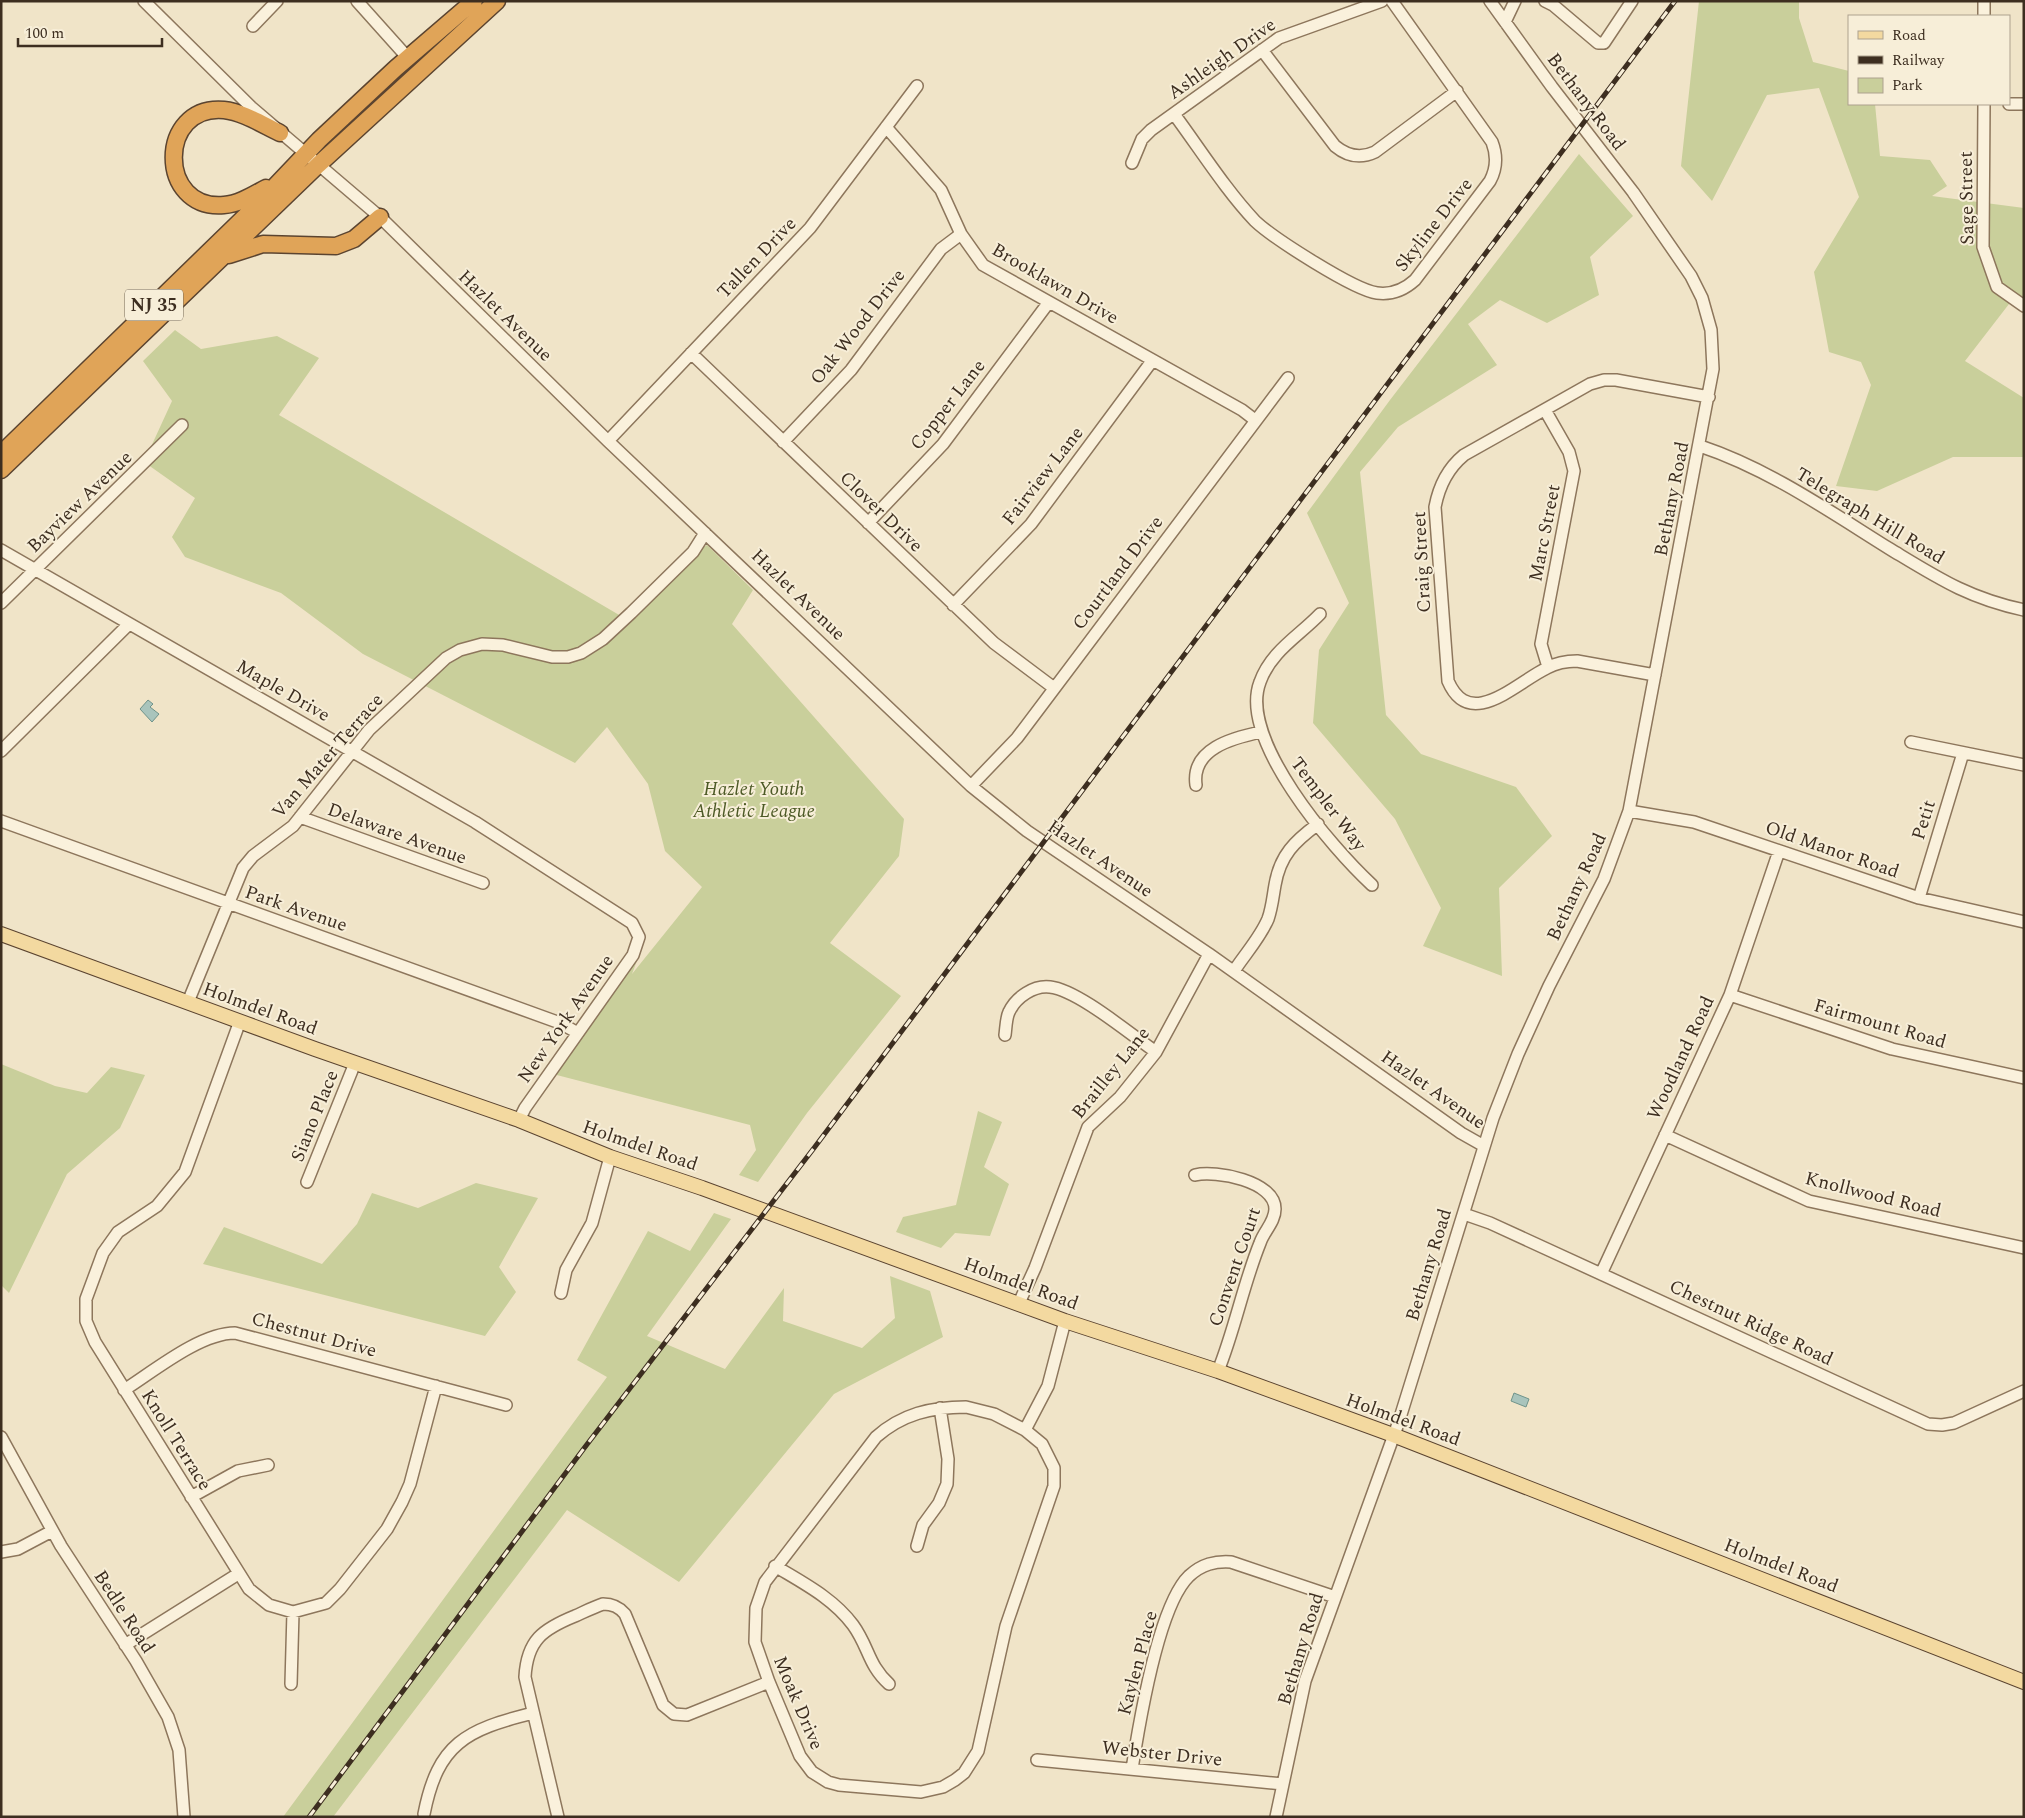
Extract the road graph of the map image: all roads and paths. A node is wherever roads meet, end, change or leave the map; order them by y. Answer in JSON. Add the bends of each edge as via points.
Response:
{"nodes":[{"id":1,"x":144,"y":1,"type":"edge"},
{"id":2,"x":277,"y":1,"type":"edge"},
{"id":3,"x":357,"y":1,"type":"edge"},
{"id":4,"x":474,"y":1,"type":"edge"},
{"id":5,"x":497,"y":1,"type":"edge"},
{"id":6,"x":1382,"y":1,"type":"edge"},
{"id":7,"x":1392,"y":1,"type":"edge"},
{"id":8,"x":1490,"y":1,"type":"edge"},
{"id":9,"x":1514,"y":1,"type":"edge"},
{"id":10,"x":1545,"y":1,"type":"edge"},
{"id":11,"x":1632,"y":1,"type":"edge"},
{"id":12,"x":1984,"y":1,"type":"edge"},
{"id":13,"x":1984,"y":15,"type":"edge"},
{"id":14,"x":1505,"y":22,"type":"junction"},
{"id":15,"x":254,"y":26,"type":"dead end"},
{"id":16,"x":1262,"y":50,"type":"junction"},
{"id":17,"x":408,"y":58,"type":"junction"},
{"id":18,"x":917,"y":86,"type":"dead end"},
{"id":19,"x":1457,"y":91,"type":"junction"},
{"id":20,"x":2010,"y":104,"type":"edge"},
{"id":21,"x":2024,"y":104,"type":"edge"},
{"id":22,"x":1984,"y":105,"type":"edge"},
{"id":23,"x":1174,"y":114,"type":"junction"},
{"id":24,"x":886,"y":127,"type":"junction"},
{"id":25,"x":280,"y":133,"type":"junction"},
{"id":26,"x":306,"y":154,"type":"junction"},
{"id":27,"x":1132,"y":163,"type":"dead end"},
{"id":28,"x":318,"y":165,"type":"junction"},
{"id":29,"x":275,"y":184,"type":"junction"},
{"id":30,"x":380,"y":217,"type":"junction"},
{"id":31,"x":961,"y":234,"type":"junction"},
{"id":32,"x":226,"y":255,"type":"junction"},
{"id":33,"x":1049,"y":302,"type":"junction"},
{"id":34,"x":2024,"y":306,"type":"edge"},
{"id":35,"x":691,"y":353,"type":"junction"},
{"id":36,"x":1152,"y":361,"type":"junction"},
{"id":37,"x":1288,"y":378,"type":"dead end"},
{"id":38,"x":1709,"y":397,"type":"junction"},
{"id":39,"x":1545,"y":410,"type":"junction"},
{"id":40,"x":1255,"y":420,"type":"junction"},
{"id":41,"x":182,"y":425,"type":"dead end"},
{"id":42,"x":608,"y":441,"type":"junction"},
{"id":43,"x":783,"y":442,"type":"junction"},
{"id":44,"x":1700,"y":446,"type":"junction"},
{"id":45,"x":1,"y":454,"type":"edge"},
{"id":46,"x":1,"y":470,"type":"edge"},
{"id":47,"x":868,"y":523,"type":"junction"},
{"id":48,"x":705,"y":532,"type":"junction"},
{"id":49,"x":1,"y":550,"type":"edge"},
{"id":50,"x":35,"y":570,"type":"junction"},
{"id":51,"x":1,"y":603,"type":"edge"},
{"id":52,"x":953,"y":605,"type":"junction"},
{"id":53,"x":2024,"y":610,"type":"edge"},
{"id":54,"x":1320,"y":614,"type":"dead end"},
{"id":55,"x":129,"y":624,"type":"junction"},
{"id":56,"x":1548,"y":667,"type":"junction"},
{"id":57,"x":1655,"y":675,"type":"junction"},
{"id":58,"x":1054,"y":688,"type":"junction"},
{"id":59,"x":1260,"y":732,"type":"junction"},
{"id":60,"x":1910,"y":742,"type":"dead end"},
{"id":61,"x":352,"y":750,"type":"junction"},
{"id":62,"x":1,"y":751,"type":"edge"},
{"id":63,"x":1963,"y":753,"type":"junction"},
{"id":64,"x":2024,"y":766,"type":"edge"},
{"id":65,"x":971,"y":786,"type":"junction"},
{"id":66,"x":1196,"y":786,"type":"dead end"},
{"id":67,"x":1629,"y":811,"type":"junction"},
{"id":68,"x":300,"y":817,"type":"junction"},
{"id":69,"x":1,"y":821,"type":"edge"},
{"id":70,"x":1318,"y":824,"type":"junction"},
{"id":71,"x":1779,"y":851,"type":"junction"},
{"id":72,"x":483,"y":883,"type":"dead end"},
{"id":73,"x":1372,"y":885,"type":"dead end"},
{"id":74,"x":1919,"y":898,"type":"junction"},
{"id":75,"x":228,"y":903,"type":"junction"},
{"id":76,"x":2024,"y":922,"type":"edge"},
{"id":77,"x":1,"y":934,"type":"edge"},
{"id":78,"x":639,"y":937,"type":"joint"},
{"id":79,"x":1209,"y":954,"type":"junction"},
{"id":80,"x":1234,"y":971,"type":"junction"},
{"id":81,"x":1730,"y":995,"type":"junction"},
{"id":82,"x":188,"y":1002,"type":"junction"},
{"id":83,"x":240,"y":1021,"type":"junction"},
{"id":84,"x":578,"y":1033,"type":"junction"},
{"id":85,"x":1005,"y":1035,"type":"dead end"},
{"id":86,"x":1156,"y":1052,"type":"junction"},
{"id":87,"x":355,"y":1063,"type":"junction"},
{"id":88,"x":2024,"y":1078,"type":"edge"},
{"id":89,"x":519,"y":1120,"type":"junction"},
{"id":90,"x":1665,"y":1135,"type":"junction"},
{"id":91,"x":1484,"y":1146,"type":"junction"},
{"id":92,"x":610,"y":1157,"type":"junction"},
{"id":93,"x":1195,"y":1176,"type":"dead end"},
{"id":94,"x":308,"y":1182,"type":"dead end"},
{"id":95,"x":1464,"y":1214,"type":"junction"},
{"id":96,"x":2024,"y":1248,"type":"edge"},
{"id":97,"x":1601,"y":1274,"type":"junction"},
{"id":98,"x":561,"y":1293,"type":"dead end"},
{"id":99,"x":1019,"y":1304,"type":"junction"},
{"id":100,"x":1066,"y":1322,"type":"junction"},
{"id":101,"x":1218,"y":1371,"type":"junction"},
{"id":102,"x":436,"y":1386,"type":"junction"},
{"id":103,"x":124,"y":1390,"type":"junction"},
{"id":104,"x":2024,"y":1391,"type":"edge"},
{"id":105,"x":506,"y":1404,"type":"dead end"},
{"id":106,"x":940,"y":1408,"type":"junction"},
{"id":107,"x":1025,"y":1430,"type":"junction"},
{"id":108,"x":1393,"y":1435,"type":"junction"},
{"id":109,"x":1,"y":1437,"type":"edge"},
{"id":110,"x":268,"y":1465,"type":"dead end"},
{"id":111,"x":191,"y":1497,"type":"junction"},
{"id":112,"x":52,"y":1531,"type":"junction"},
{"id":113,"x":918,"y":1546,"type":"dead end"},
{"id":114,"x":1,"y":1552,"type":"edge"},
{"id":115,"x":775,"y":1566,"type":"junction"},
{"id":116,"x":238,"y":1574,"type":"junction"},
{"id":117,"x":1335,"y":1597,"type":"junction"},
{"id":118,"x":293,"y":1612,"type":"junction"},
{"id":119,"x":125,"y":1645,"type":"junction"},
{"id":120,"x":769,"y":1682,"type":"junction"},
{"id":121,"x":2024,"y":1682,"type":"edge"},
{"id":122,"x":291,"y":1684,"type":"dead end"},
{"id":123,"x":889,"y":1684,"type":"dead end"},
{"id":124,"x":532,"y":1713,"type":"junction"},
{"id":125,"x":1038,"y":1760,"type":"dead end"},
{"id":126,"x":1132,"y":1769,"type":"junction"},
{"id":127,"x":1282,"y":1784,"type":"junction"},
{"id":128,"x":424,"y":1814,"type":"dead end"},
{"id":129,"x":184,"y":1817,"type":"edge"},
{"id":130,"x":558,"y":1817,"type":"edge"},
{"id":131,"x":1276,"y":1817,"type":"edge"}],
"edges":[{"from":1,"to":25,"type":"street","name":"Hazlet Avenue"},
{"from":2,"to":15,"type":"street"},
{"from":3,"to":17,"type":"street"},
{"from":4,"to":17,"type":"highway","number":"NJ 35"},
{"from":5,"to":28,"type":"highway","number":"NJ 35"},
{"from":6,"to":16,"type":"street","name":"Ashleigh Drive","via":[[1358,12],[1289,33]]},
{"from":7,"to":19,"type":"street","name":"Skyline Drive"},
{"from":8,"to":14,"type":"street","name":"Bethany Road"},
{"from":9,"to":14,"type":"street"},
{"from":10,"to":11,"type":"street","via":[[1554,5],[1598,44],[1604,42]]},
{"from":12,"to":13,"type":"street"},
{"from":14,"to":38,"type":"street","name":"Bethany Road","via":[[1633,192],[1691,276],[1707,314],[1713,344]]},
{"from":16,"to":19,"type":"street","via":[[1335,146],[1352,156],[1375,152]]},
{"from":16,"to":23,"type":"street","name":"Ashleigh Drive"},
{"from":17,"to":26,"type":"highway","number":"NJ 35"},
{"from":18,"to":24,"type":"street","name":"Tallen Drive"},
{"from":19,"to":23,"type":"street","name":"Skyline Drive","via":[[1492,142],[1496,157],[1492,177],[1415,280],[1403,290],[1384,294],[1366,290],[1263,228]]},
{"from":20,"to":21,"type":"street"},
{"from":22,"to":34,"type":"street","name":"Sage Street","via":[[1983,247],[1998,287]]},
{"from":23,"to":27,"type":"street","name":"Ashleigh Drive","via":[[1142,139]]},
{"from":24,"to":31,"type":"street","name":"Brooklawn Drive","via":[[941,190]]},
{"from":24,"to":35,"type":"street","name":"Tallen Drive","via":[[810,228]]},
{"from":25,"to":26,"type":"street","name":"Hazlet Avenue"},
{"from":25,"to":29,"type":"highway","via":[[233,112],[212,110],[183,127],[172,157],[180,183],[192,196],[207,203],[238,202]]},
{"from":26,"to":28,"type":"street","name":"Hazlet Avenue"},
{"from":26,"to":29,"type":"highway","number":"NJ 35"},
{"from":28,"to":30,"type":"street","name":"Hazlet Avenue"},
{"from":28,"to":32,"type":"highway","number":"NJ 35"},
{"from":29,"to":45,"type":"highway","number":"NJ 35"},
{"from":30,"to":32,"type":"highway","via":[[354,239],[336,246],[263,244]]},
{"from":30,"to":42,"type":"street","name":"Hazlet Avenue"},
{"from":31,"to":33,"type":"street","name":"Brooklawn Drive","via":[[983,265]]},
{"from":31,"to":43,"type":"street","name":"Oak Wood Drive","via":[[941,250],[851,370]]},
{"from":32,"to":46,"type":"highway","number":"NJ 35"},
{"from":33,"to":36,"type":"street","name":"Brooklawn Drive"},
{"from":33,"to":47,"type":"street","name":"Copper Lane","via":[[943,444]]},
{"from":35,"to":42,"type":"street","name":"Tallen Drive"},
{"from":35,"to":43,"type":"street","name":"Clover Drive"},
{"from":36,"to":40,"type":"street","name":"Brooklawn Drive"},
{"from":36,"to":52,"type":"street","name":"Fairview Lane","via":[[1031,524]]},
{"from":37,"to":40,"type":"street","name":"Courtland Drive"},
{"from":38,"to":39,"type":"street","name":"Craig Street","via":[[1604,380],[1590,384]]},
{"from":38,"to":44,"type":"street","name":"Bethany Road"},
{"from":39,"to":56,"type":"street","name":"Marc Street","via":[[1569,452],[1574,471],[1541,644]]},
{"from":39,"to":56,"type":"street","name":"Craig Street","via":[[1458,460],[1438,492],[1434,515],[1448,681],[1452,690],[1465,702],[1489,702]]},
{"from":40,"to":58,"type":"street","name":"Courtland Drive"},
{"from":41,"to":50,"type":"street","name":"Bayview Avenue"},
{"from":42,"to":48,"type":"street","name":"Hazlet Avenue"},
{"from":43,"to":47,"type":"street","name":"Clover Drive"},
{"from":44,"to":53,"type":"street","name":"Telegraph Hill Road","via":[[1734,457],[1783,484],[1949,585],[1985,601]]},
{"from":44,"to":57,"type":"street","name":"Bethany Road"},
{"from":47,"to":52,"type":"street","name":"Clover Drive"},
{"from":48,"to":61,"type":"street","name":"Van Mater Terrace","via":[[693,552],[589,649],[560,658],[495,644],[460,650],[433,668]]},
{"from":48,"to":65,"type":"street","name":"Hazlet Avenue"},
{"from":49,"to":50,"type":"street","name":"Maple Drive"},
{"from":50,"to":51,"type":"street","name":"Bayview Avenue"},
{"from":50,"to":55,"type":"street","name":"Maple Drive"},
{"from":52,"to":58,"type":"street","name":"Clover Drive","via":[[994,643]]},
{"from":54,"to":59,"type":"street","name":"Templer Way","via":[[1285,644],[1262,676],[1256,703]]},
{"from":55,"to":61,"type":"street","name":"Maple Drive"},
{"from":55,"to":62,"type":"street"},
{"from":56,"to":57,"type":"street","name":"Craig Street","via":[[1577,661]]},
{"from":57,"to":67,"type":"street","name":"Bethany Road"},
{"from":58,"to":65,"type":"street","name":"Courtland Drive","via":[[1016,738]]},
{"from":59,"to":66,"type":"street","via":[[1210,750],[1199,764]]},
{"from":59,"to":70,"type":"street","name":"Templer Way","via":[[1284,776]]},
{"from":60,"to":63,"type":"street"},
{"from":61,"to":68,"type":"street","name":"Van Mater Terrace"},
{"from":61,"to":78,"type":"street","name":"Maple Drive","via":[[475,822],[623,916],[632,923]]},
{"from":63,"to":64,"type":"street"},
{"from":63,"to":74,"type":"street","name":"Petit"},
{"from":65,"to":79,"type":"street","name":"Hazlet Avenue","via":[[1027,831]]},
{"from":67,"to":71,"type":"street","name":"Old Manor Road","via":[[1694,822]]},
{"from":67,"to":91,"type":"street","name":"Bethany Road","via":[[1604,879],[1518,1054]]},
{"from":68,"to":72,"type":"street","name":"Delaware Avenue"},
{"from":68,"to":75,"type":"street","name":"Van Mater Terrace","via":[[282,836],[247,862]]},
{"from":69,"to":75,"type":"street","name":"Park Avenue"},
{"from":70,"to":73,"type":"street","name":"Templer Way"},
{"from":70,"to":80,"type":"street","via":[[1294,842],[1282,858],[1267,920]]},
{"from":71,"to":74,"type":"street","name":"Old Manor Road"},
{"from":71,"to":81,"type":"street","name":"Woodland Road"},
{"from":74,"to":76,"type":"street","name":"Old Manor Road"},
{"from":75,"to":82,"type":"street","name":"Van Mater Terrace"},
{"from":75,"to":84,"type":"street","name":"Park Avenue","via":[[560,1023]]},
{"from":77,"to":82,"type":"main road","name":"Holmdel Road"},
{"from":78,"to":84,"type":"street","name":"New York Avenue","via":[[632,955]]},
{"from":79,"to":80,"type":"street","name":"Hazlet Avenue"},
{"from":79,"to":86,"type":"street","name":"Brailley Lane"},
{"from":80,"to":91,"type":"street","name":"Hazlet Avenue","via":[[1461,1133]]},
{"from":81,"to":88,"type":"street","name":"Fairmount Road","via":[[1892,1049]]},
{"from":81,"to":90,"type":"street","name":"Woodland Road"},
{"from":82,"to":83,"type":"main road","name":"Holmdel Road"},
{"from":83,"to":87,"type":"main road","name":"Holmdel Road"},
{"from":83,"to":103,"type":"street","name":"Knoll Terrace","via":[[185,1172],[157,1206],[124,1226],[112,1238],[88,1289],[85,1310],[89,1331]]},
{"from":84,"to":89,"type":"street","name":"New York Avenue"},
{"from":85,"to":86,"type":"street","via":[[1009,1012],[1017,1001],[1027,992],[1049,987],[1072,994]]},
{"from":86,"to":99,"type":"street","name":"Brailley Lane","via":[[1120,1097],[1088,1127]]},
{"from":87,"to":89,"type":"main road","name":"Holmdel Road"},
{"from":87,"to":94,"type":"street","name":"Siano Place"},
{"from":89,"to":92,"type":"main road","name":"Holmdel Road"},
{"from":90,"to":96,"type":"street","name":"Knollwood Road","via":[[1809,1201]]},
{"from":90,"to":97,"type":"street","name":"Woodland Road"},
{"from":91,"to":95,"type":"street","name":"Bethany Road"},
{"from":92,"to":98,"type":"street","via":[[592,1223],[566,1270]]},
{"from":92,"to":99,"type":"main road","name":"Holmdel Road"},
{"from":93,"to":101,"type":"street","name":"Convent Court","via":[[1218,1173],[1263,1188],[1272,1196],[1275,1210],[1274,1218],[1259,1244]]},
{"from":95,"to":97,"type":"street","name":"Chestnut Ridge Road"},
{"from":95,"to":108,"type":"street","name":"Bethany Road"},
{"from":97,"to":104,"type":"street","name":"Chestnut Ridge Road","via":[[1928,1424],[1954,1423]]},
{"from":99,"to":100,"type":"main road","name":"Holmdel Road"},
{"from":100,"to":101,"type":"main road","name":"Holmdel Road"},
{"from":100,"to":107,"type":"street","via":[[1048,1386]]},
{"from":101,"to":108,"type":"main road","name":"Holmdel Road"},
{"from":102,"to":103,"type":"street","name":"Chestnut Drive","via":[[244,1334],[226,1333],[202,1340]]},
{"from":102,"to":105,"type":"street","name":"Chestnut Drive"},
{"from":102,"to":118,"type":"street","via":[[410,1484],[394,1518],[331,1599]]},
{"from":103,"to":111,"type":"street","name":"Knoll Terrace"},
{"from":106,"to":107,"type":"street","name":"Moak Drive","via":[[984,1410]]},
{"from":106,"to":113,"type":"street","via":[[948,1460],[947,1484],[923,1526]]},
{"from":106,"to":115,"type":"street","name":"Moak Drive","via":[[913,1413],[876,1437]]},
{"from":107,"to":120,"type":"street","name":"Moak Drive","via":[[1042,1444],[1050,1458],[1055,1473],[1054,1491],[1006,1626],[978,1751],[964,1773],[943,1787],[921,1792],[828,1782],[812,1772],[803,1760]]},
{"from":108,"to":117,"type":"street","name":"Bethany Road"},
{"from":108,"to":121,"type":"main road","name":"Holmdel Road"},
{"from":109,"to":112,"type":"street","name":"Bedle Road"},
{"from":110,"to":111,"type":"street","via":[[238,1471]]},
{"from":111,"to":116,"type":"street","name":"Knoll Terrace"},
{"from":112,"to":114,"type":"street","via":[[18,1549]]},
{"from":112,"to":119,"type":"street","name":"Bedle Road"},
{"from":115,"to":120,"type":"street","name":"Moak Drive","via":[[761,1592],[755,1617],[755,1642]]},
{"from":115,"to":123,"type":"street","via":[[840,1610],[860,1636],[877,1673]]},
{"from":116,"to":118,"type":"street","name":"Knoll Terrace","via":[[259,1599]]},
{"from":116,"to":119,"type":"street"},
{"from":117,"to":126,"type":"street","name":"Kaylen Place","via":[[1232,1562],[1205,1565],[1189,1576],[1176,1597],[1160,1636]]},
{"from":117,"to":127,"type":"street","name":"Bethany Road","via":[[1305,1681]]},
{"from":118,"to":122,"type":"street"},
{"from":119,"to":129,"type":"street","name":"Bedle Road","via":[[174,1729],[179,1750]]},
{"from":120,"to":124,"type":"street","via":[[687,1715],[674,1714],[663,1705],[625,1614],[615,1606],[604,1604],[553,1625],[534,1643],[528,1657],[526,1677]]},
{"from":124,"to":128,"type":"street","via":[[486,1726],[455,1745],[433,1777]]},
{"from":124,"to":130,"type":"street"},
{"from":125,"to":126,"type":"street","name":"Webster Drive"},
{"from":126,"to":127,"type":"street","name":"Webster Drive"},
{"from":127,"to":131,"type":"street","name":"Bethany Road"}]}
